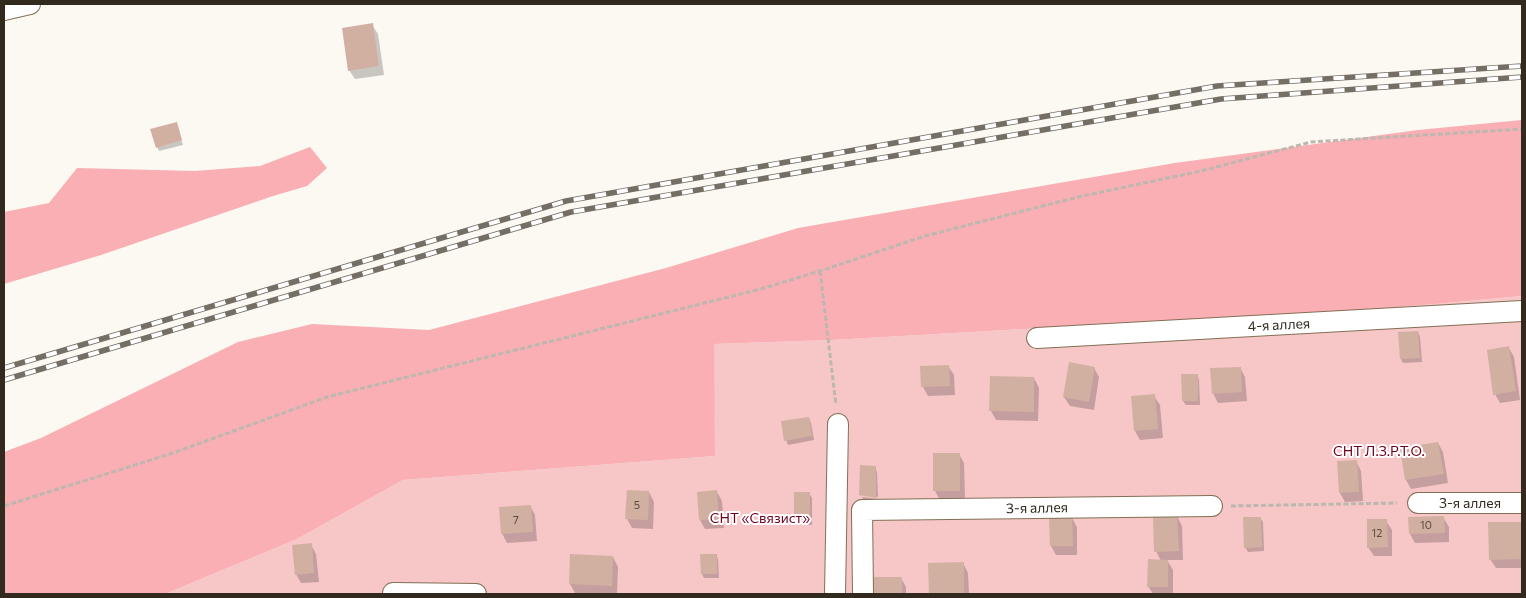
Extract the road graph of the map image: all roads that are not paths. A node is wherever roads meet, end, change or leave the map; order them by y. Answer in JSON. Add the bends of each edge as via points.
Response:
{"nodes":[{"id":1,"x":30,"y":4,"type":"edge"},
{"id":2,"x":4,"y":10,"type":"edge"},
{"id":3,"x":1522,"y":311,"type":"edge"},
{"id":4,"x":1037,"y":338,"type":"dead end"},
{"id":5,"x":838,"y":424,"type":"road end"},
{"id":6,"x":1418,"y":503,"type":"road end"},
{"id":7,"x":1522,"y":503,"type":"edge"},
{"id":8,"x":1212,"y":506,"type":"road end"},
{"id":9,"x":393,"y":594,"type":"edge"},
{"id":10,"x":476,"y":594,"type":"edge"},
{"id":11,"x":835,"y":594,"type":"edge"},
{"id":12,"x":863,"y":594,"type":"edge"}],
"edges":[{"from":1,"to":2,"type":"street"},
{"from":3,"to":4,"type":"street","name":"4-я аллея"},
{"from":5,"to":11,"type":"street"},
{"from":6,"to":7,"type":"street","name":"3-я аллея"},
{"from":8,"to":12,"type":"street","name":"3-я аллея","via":[[862,510]]},
{"from":9,"to":10,"type":"street"}]}
